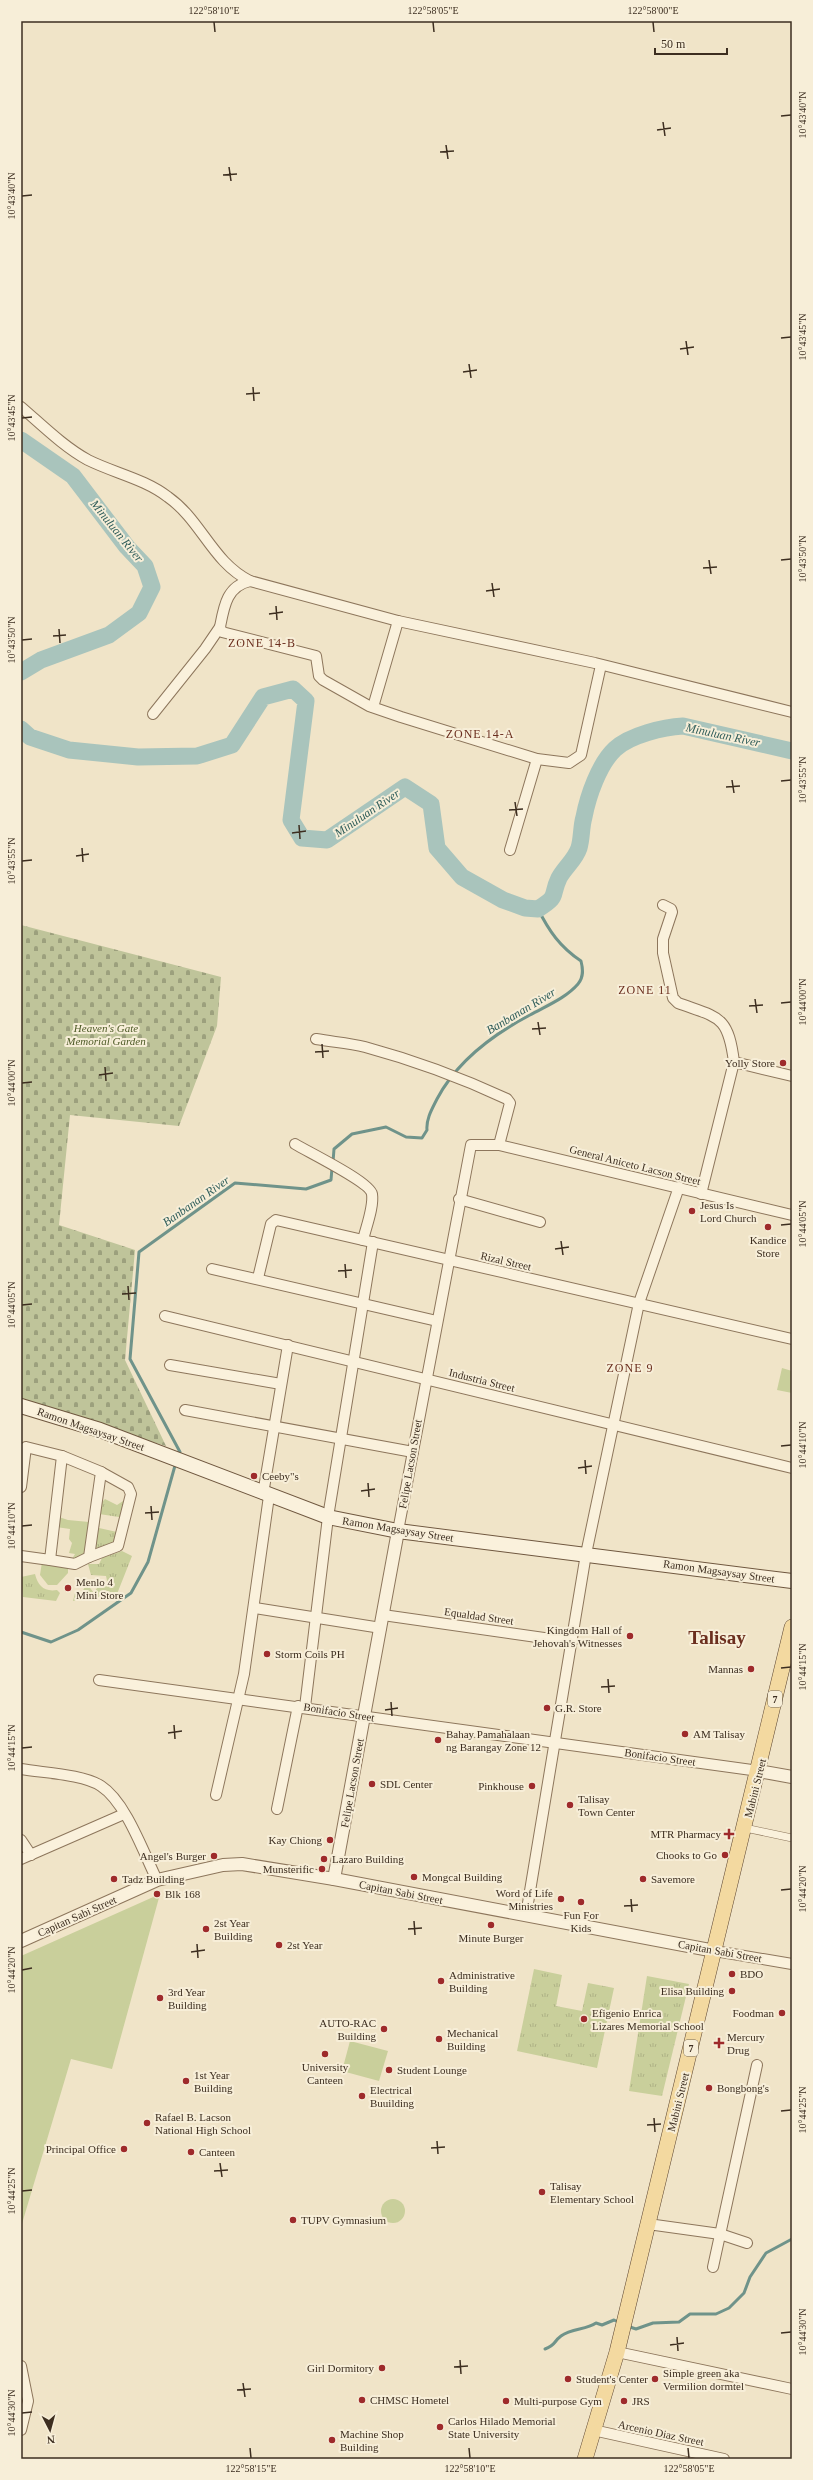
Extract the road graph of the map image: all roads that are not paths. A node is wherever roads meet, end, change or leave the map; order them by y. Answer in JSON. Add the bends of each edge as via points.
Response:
{"nodes":[{"id":1,"x":21,"y":407,"type":"edge"},
{"id":2,"x":250,"y":581,"type":"junction"},
{"id":3,"x":398,"y":621,"type":"junction"},
{"id":4,"x":220,"y":626,"type":"junction"},
{"id":5,"x":601,"y":665,"type":"junction"},
{"id":6,"x":373,"y":708,"type":"junction"},
{"id":7,"x":792,"y":712,"type":"edge"},
{"id":8,"x":153,"y":714,"type":"dead end"},
{"id":9,"x":537,"y":759,"type":"junction"},
{"id":10,"x":510,"y":850,"type":"dead end"},
{"id":11,"x":664,"y":906,"type":"dead end"},
{"id":12,"x":316,"y":1039,"type":"dead end"},
{"id":13,"x":734,"y":1062,"type":"junction"},
{"id":14,"x":792,"y":1076,"type":"edge"},
{"id":15,"x":295,"y":1144,"type":"dead end"},
{"id":16,"x":471,"y":1145,"type":"joint"},
{"id":17,"x":499,"y":1145,"type":"junction"},
{"id":18,"x":679,"y":1187,"type":"junction"},
{"id":19,"x":701,"y":1194,"type":"junction"},
{"id":20,"x":460,"y":1199,"type":"junction"},
{"id":21,"x":792,"y":1215,"type":"edge"},
{"id":22,"x":540,"y":1222,"type":"dead end"},
{"id":23,"x":363,"y":1240,"type":"junction"},
{"id":24,"x":374,"y":1242,"type":"junction"},
{"id":25,"x":448,"y":1260,"type":"junction"},
{"id":26,"x":212,"y":1269,"type":"dead end"},
{"id":27,"x":258,"y":1278,"type":"junction"},
{"id":28,"x":364,"y":1303,"type":"junction"},
{"id":29,"x":639,"y":1303,"type":"junction"},
{"id":30,"x":165,"y":1316,"type":"dead end"},
{"id":31,"x":437,"y":1321,"type":"junction"},
{"id":32,"x":792,"y":1339,"type":"edge"},
{"id":33,"x":288,"y":1346,"type":"junction"},
{"id":34,"x":354,"y":1361,"type":"junction"},
{"id":35,"x":170,"y":1365,"type":"dead end"},
{"id":36,"x":426,"y":1379,"type":"junction"},
{"id":37,"x":281,"y":1384,"type":"junction"},
{"id":38,"x":21,"y":1406,"type":"edge"},
{"id":39,"x":185,"y":1410,"type":"dead end"},
{"id":40,"x":613,"y":1424,"type":"junction"},
{"id":41,"x":274,"y":1427,"type":"junction"},
{"id":42,"x":341,"y":1439,"type":"junction"},
{"id":43,"x":24,"y":1446,"type":"edge"},
{"id":44,"x":413,"y":1452,"type":"junction"},
{"id":45,"x":62,"y":1456,"type":"junction"},
{"id":46,"x":792,"y":1468,"type":"edge"},
{"id":47,"x":101,"y":1472,"type":"junction"},
{"id":48,"x":21,"y":1487,"type":"edge"},
{"id":49,"x":266,"y":1495,"type":"junction"},
{"id":50,"x":328,"y":1517,"type":"junction"},
{"id":51,"x":398,"y":1531,"type":"junction"},
{"id":52,"x":586,"y":1554,"type":"junction"},
{"id":53,"x":21,"y":1556,"type":"edge"},
{"id":54,"x":89,"y":1557,"type":"junction"},
{"id":55,"x":50,"y":1560,"type":"junction"},
{"id":56,"x":792,"y":1581,"type":"edge"},
{"id":57,"x":255,"y":1608,"type":"junction"},
{"id":58,"x":383,"y":1615,"type":"junction"},
{"id":59,"x":318,"y":1617,"type":"junction"},
{"id":60,"x":792,"y":1627,"type":"edge"},
{"id":61,"x":381,"y":1628,"type":"junction"},
{"id":62,"x":572,"y":1642,"type":"junction"},
{"id":63,"x":99,"y":1680,"type":"dead end"},
{"id":64,"x":238,"y":1699,"type":"junction"},
{"id":65,"x":301,"y":1707,"type":"junction"},
{"id":66,"x":364,"y":1716,"type":"junction"},
{"id":67,"x":555,"y":1743,"type":"junction"},
{"id":68,"x":21,"y":1769,"type":"edge"},
{"id":69,"x":759,"y":1771,"type":"junction"},
{"id":70,"x":792,"y":1776,"type":"edge"},
{"id":71,"x":216,"y":1795,"type":"dead end"},
{"id":72,"x":277,"y":1809,"type":"dead end"},
{"id":73,"x":124,"y":1814,"type":"junction"},
{"id":74,"x":745,"y":1828,"type":"junction"},
{"id":75,"x":792,"y":1838,"type":"edge"},
{"id":76,"x":21,"y":1840,"type":"edge"},
{"id":77,"x":26,"y":1857,"type":"edge"},
{"id":78,"x":334,"y":1879,"type":"junction"},
{"id":79,"x":157,"y":1880,"type":"junction"},
{"id":80,"x":526,"y":1915,"type":"junction"},
{"id":81,"x":21,"y":1941,"type":"edge"},
{"id":82,"x":715,"y":1951,"type":"junction"},
{"id":83,"x":792,"y":1964,"type":"edge"},
{"id":84,"x":757,"y":2065,"type":"dead end"},
{"id":85,"x":648,"y":2224,"type":"junction"},
{"id":86,"x":720,"y":2234,"type":"junction"},
{"id":87,"x":747,"y":2243,"type":"dead end"},
{"id":88,"x":712,"y":2267,"type":"dead end"},
{"id":89,"x":617,"y":2352,"type":"junction"},
{"id":90,"x":21,"y":2366,"type":"edge"},
{"id":91,"x":792,"y":2389,"type":"edge"},
{"id":92,"x":21,"y":2430,"type":"edge"},
{"id":93,"x":593,"y":2430,"type":"junction"},
{"id":94,"x":585,"y":2459,"type":"edge"},
{"id":95,"x":724,"y":2459,"type":"edge"}],
"edges":[{"from":1,"to":2,"type":"street","via":[[76,454],[168,496],[201,528],[221,561],[235,574]]},
{"from":2,"to":3,"type":"street"},
{"from":2,"to":4,"type":"street","via":[[235,587],[228,596]]},
{"from":3,"to":5,"type":"street"},
{"from":3,"to":6,"type":"street"},
{"from":4,"to":6,"type":"street","via":[[222,632],[231,636],[316,656],[323,680]]},
{"from":4,"to":8,"type":"street"},
{"from":5,"to":7,"type":"street"},
{"from":5,"to":9,"type":"street","via":[[581,755],[569,763]]},
{"from":6,"to":9,"type":"street"},
{"from":9,"to":10,"type":"street"},
{"from":11,"to":13,"type":"street","via":[[672,912],[664,939],[663,953],[673,998],[678,1003],[720,1019],[730,1035]]},
{"from":12,"to":17,"type":"street","via":[[364,1047],[448,1074],[509,1100]]},
{"from":13,"to":14,"type":"street"},
{"from":13,"to":19,"type":"street"},
{"from":15,"to":23,"type":"street","via":[[357,1180],[372,1193]]},
{"from":16,"to":17,"type":"street","name":"General Aniceto Lacson Street"},
{"from":16,"to":20,"type":"street","name":"Felipe Lacson Street"},
{"from":17,"to":18,"type":"street","name":"General Aniceto Lacson Street"},
{"from":18,"to":19,"type":"street","name":"General Aniceto Lacson Street"},
{"from":18,"to":29,"type":"street"},
{"from":19,"to":21,"type":"street","name":"General Aniceto Lacson Street"},
{"from":20,"to":22,"type":"street"},
{"from":20,"to":25,"type":"street","name":"Felipe Lacson Street"},
{"from":23,"to":24,"type":"street","name":"Rizal Street"},
{"from":23,"to":27,"type":"street","name":"Rizal Street","via":[[273,1221]]},
{"from":24,"to":25,"type":"street","name":"Rizal Street"},
{"from":24,"to":28,"type":"street"},
{"from":25,"to":29,"type":"street","name":"Rizal Street"},
{"from":25,"to":31,"type":"street","name":"Felipe Lacson Street"},
{"from":26,"to":27,"type":"street"},
{"from":27,"to":28,"type":"street"},
{"from":28,"to":31,"type":"street"},
{"from":28,"to":34,"type":"street"},
{"from":29,"to":32,"type":"street","name":"Rizal Street"},
{"from":29,"to":40,"type":"street"},
{"from":30,"to":33,"type":"street","name":"Industria Street"},
{"from":31,"to":36,"type":"street","name":"Felipe Lacson Street"},
{"from":33,"to":34,"type":"street","name":"Industria Street"},
{"from":33,"to":37,"type":"street"},
{"from":34,"to":36,"type":"street","name":"Industria Street"},
{"from":34,"to":42,"type":"street"},
{"from":35,"to":37,"type":"street"},
{"from":36,"to":40,"type":"street","name":"Industria Street"},
{"from":36,"to":44,"type":"street","name":"Felipe Lacson Street"},
{"from":37,"to":41,"type":"street"},
{"from":38,"to":49,"type":"main road","name":"Ramon Magsaysay Street","via":[[100,1430]]},
{"from":39,"to":41,"type":"street"},
{"from":40,"to":46,"type":"street","name":"Industria Street"},
{"from":40,"to":52,"type":"street"},
{"from":41,"to":42,"type":"street"},
{"from":41,"to":49,"type":"street"},
{"from":42,"to":44,"type":"street"},
{"from":42,"to":50,"type":"street"},
{"from":43,"to":45,"type":"street"},
{"from":43,"to":48,"type":"street"},
{"from":44,"to":51,"type":"street","name":"Felipe Lacson Street"},
{"from":45,"to":47,"type":"street"},
{"from":45,"to":55,"type":"street"},
{"from":47,"to":54,"type":"street"},
{"from":47,"to":54,"type":"street","via":[[128,1487],[131,1494],[118,1546]]},
{"from":49,"to":50,"type":"main road","name":"Ramon Magsaysay Street"},
{"from":49,"to":57,"type":"street"},
{"from":50,"to":51,"type":"main road","name":"Ramon Magsaysay Street"},
{"from":50,"to":59,"type":"street"},
{"from":51,"to":52,"type":"main road","name":"Ramon Magsaysay Street"},
{"from":51,"to":58,"type":"street","name":"Felipe Lacson Street"},
{"from":52,"to":56,"type":"main road","name":"Ramon Magsaysay Street"},
{"from":52,"to":62,"type":"street"},
{"from":53,"to":55,"type":"street"},
{"from":54,"to":55,"type":"street","via":[[75,1564]]},
{"from":57,"to":59,"type":"street"},
{"from":57,"to":64,"type":"street"},
{"from":58,"to":61,"type":"street","name":"Felipe Lacson Street"},
{"from":58,"to":62,"type":"street","name":"Equaldad Street"},
{"from":59,"to":61,"type":"street"},
{"from":59,"to":65,"type":"street"},
{"from":60,"to":69,"type":"main road","name":"Mabini Street","number":"7"},
{"from":61,"to":66,"type":"street","name":"Felipe Lacson Street"},
{"from":62,"to":67,"type":"street"},
{"from":63,"to":64,"type":"street","name":"Bonifacio Street"},
{"from":64,"to":65,"type":"street","name":"Bonifacio Street"},
{"from":64,"to":71,"type":"street"},
{"from":65,"to":66,"type":"street","name":"Bonifacio Street"},
{"from":65,"to":72,"type":"street"},
{"from":66,"to":67,"type":"street","name":"Bonifacio Street"},
{"from":66,"to":78,"type":"street","name":"Felipe Lacson Street"},
{"from":67,"to":69,"type":"street","name":"Bonifacio Street"},
{"from":67,"to":80,"type":"street"},
{"from":68,"to":73,"type":"street","via":[[88,1780],[109,1793]]},
{"from":69,"to":70,"type":"street","name":"Bonifacio Street"},
{"from":69,"to":74,"type":"main road","name":"Mabini Street","number":"7"},
{"from":73,"to":77,"type":"street"},
{"from":73,"to":79,"type":"street"},
{"from":74,"to":75,"type":"street"},
{"from":74,"to":82,"type":"main road","name":"Mabini Street","number":"7"},
{"from":76,"to":77,"type":"street"},
{"from":78,"to":79,"type":"street","name":"Capitan Sabi Street","via":[[232,1864]]},
{"from":78,"to":80,"type":"street","name":"Capitan Sabi Street"},
{"from":79,"to":81,"type":"street","name":"Capitan Sabi Street"},
{"from":80,"to":82,"type":"street","name":"Capitan Sabi Street"},
{"from":82,"to":83,"type":"street","name":"Capitan Sabi Street"},
{"from":82,"to":85,"type":"main road","name":"Mabini Street","number":"7"},
{"from":84,"to":86,"type":"street"},
{"from":85,"to":86,"type":"street"},
{"from":85,"to":89,"type":"main road","name":"Mabini Street","number":"7"},
{"from":86,"to":87,"type":"street"},
{"from":86,"to":88,"type":"street"},
{"from":89,"to":91,"type":"street"},
{"from":89,"to":93,"type":"main road","name":"Mabini Street","number":"7"},
{"from":90,"to":92,"type":"street","via":[[28,2401]]},
{"from":93,"to":94,"type":"main road","name":"Mabini Street","number":"7"},
{"from":93,"to":95,"type":"street","name":"Arcenio Diaz Street"}]}
